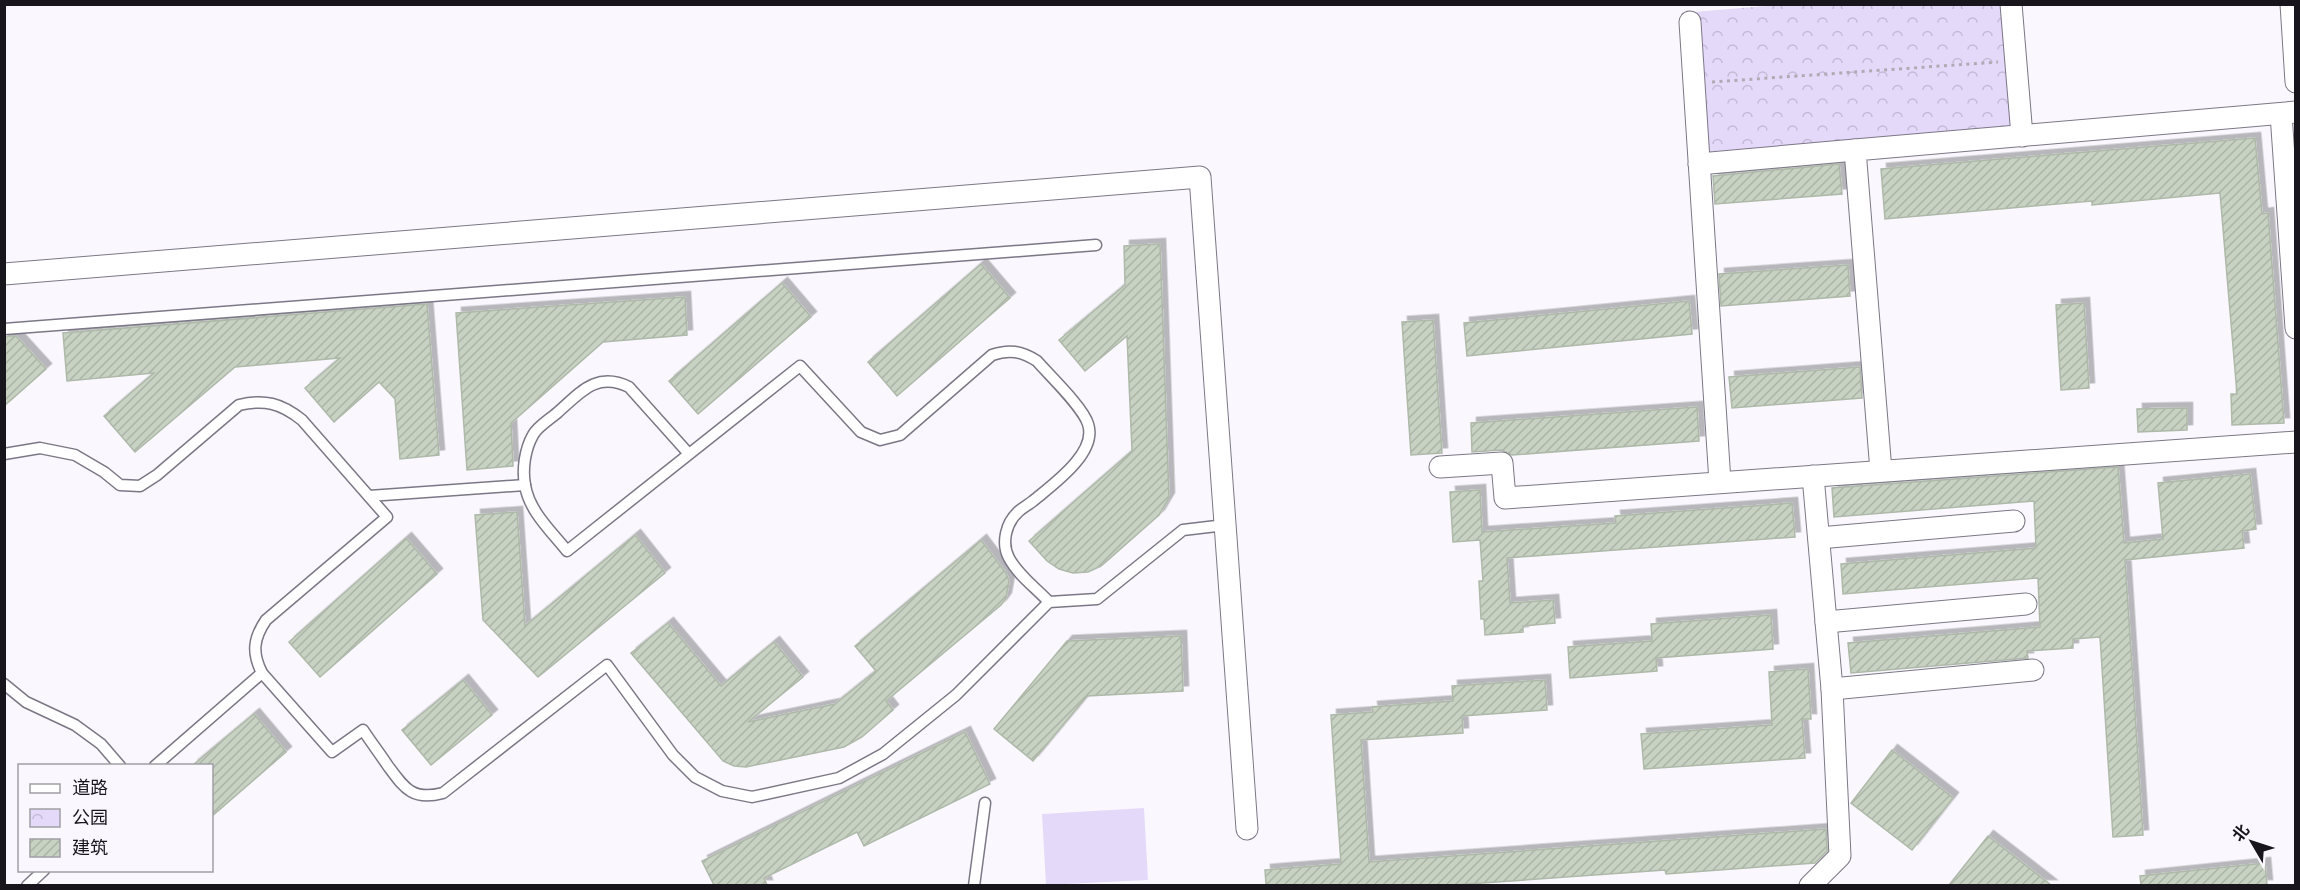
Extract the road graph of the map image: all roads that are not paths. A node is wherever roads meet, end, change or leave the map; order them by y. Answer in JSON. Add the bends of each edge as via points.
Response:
{"nodes":[{"id":1,"x":2010,"y":4,"type":"edge"},
{"id":2,"x":2291,"y":4,"type":"edge"},
{"id":3,"x":1690,"y":22,"type":"dead end"},
{"id":4,"x":2295,"y":81,"type":"edge"},
{"id":5,"x":2288,"y":113,"type":"edge"},
{"id":6,"x":2022,"y":136,"type":"junction"},
{"id":7,"x":1855,"y":150,"type":"junction"},
{"id":8,"x":1699,"y":164,"type":"junction"},
{"id":9,"x":1096,"y":245,"type":"dead end"},
{"id":10,"x":4,"y":274,"type":"edge"},
{"id":11,"x":2295,"y":328,"type":"edge"},
{"id":12,"x":4,"y":329,"type":"edge"},
{"id":13,"x":2295,"y":442,"type":"edge"},
{"id":14,"x":4,"y":454,"type":"edge"},
{"id":15,"x":689,"y":454,"type":"junction"},
{"id":16,"x":1440,"y":467,"type":"dead end"},
{"id":17,"x":1881,"y":471,"type":"junction"},
{"id":18,"x":1814,"y":476,"type":"junction"},
{"id":19,"x":1720,"y":482,"type":"junction"},
{"id":20,"x":525,"y":485,"type":"junction"},
{"id":21,"x":369,"y":496,"type":"junction"},
{"id":22,"x":2014,"y":521,"type":"dead end"},
{"id":23,"x":1225,"y":525,"type":"junction"},
{"id":24,"x":1819,"y":538,"type":"junction"},
{"id":25,"x":1049,"y":602,"type":"junction"},
{"id":26,"x":2026,"y":604,"type":"dead end"},
{"id":27,"x":1826,"y":622,"type":"junction"},
{"id":28,"x":2033,"y":670,"type":"dead end"},
{"id":29,"x":262,"y":673,"type":"junction"},
{"id":30,"x":4,"y":684,"type":"edge"},
{"id":31,"x":1832,"y":689,"type":"junction"},
{"id":32,"x":119,"y":764,"type":"edge"},
{"id":33,"x":156,"y":764,"type":"edge"},
{"id":34,"x":985,"y":803,"type":"dead end"},
{"id":35,"x":1247,"y":829,"type":"dead end"},
{"id":36,"x":42,"y":872,"type":"edge"},
{"id":37,"x":27,"y":885,"type":"edge"},
{"id":38,"x":974,"y":885,"type":"edge"},
{"id":39,"x":1810,"y":885,"type":"edge"}],
"edges":[{"from":1,"to":6,"type":"street"},
{"from":2,"to":4,"type":"street"},
{"from":3,"to":8,"type":"street"},
{"from":5,"to":6,"type":"street"},
{"from":5,"to":11,"type":"street"},
{"from":6,"to":7,"type":"street"},
{"from":7,"to":8,"type":"street"},
{"from":7,"to":17,"type":"street"},
{"from":8,"to":19,"type":"street"},
{"from":9,"to":12,"type":"lane"},
{"from":10,"to":23,"type":"street","via":[[1200,177]]},
{"from":13,"to":17,"type":"street"},
{"from":14,"to":21,"type":"lane","via":[[40,448],[75,455],[120,485],[140,486],[239,405],[255,401],[273,403],[302,420]]},
{"from":15,"to":20,"type":"lane","via":[[567,551],[534,510]]},
{"from":15,"to":20,"type":"lane","via":[[629,387],[607,380],[585,388],[534,433],[525,459]]},
{"from":15,"to":25,"type":"lane","via":[[800,366],[861,432],[880,440],[900,435],[992,355],[1003,351],[1027,354],[1084,416],[1090,434],[1084,453],[1019,510],[1006,531],[1006,550],[1014,567]]},
{"from":16,"to":19,"type":"street","via":[[1502,463],[1505,498]]},
{"from":17,"to":18,"type":"street"},
{"from":18,"to":19,"type":"street"},
{"from":18,"to":24,"type":"street"},
{"from":20,"to":21,"type":"lane"},
{"from":21,"to":29,"type":"lane","via":[[387,516],[266,620],[254,646]]},
{"from":22,"to":24,"type":"street"},
{"from":23,"to":25,"type":"lane","via":[[1184,530],[1097,599]]},
{"from":23,"to":35,"type":"street"},
{"from":24,"to":27,"type":"street"},
{"from":25,"to":29,"type":"lane","via":[[956,695],[883,754],[839,778],[752,797],[722,791],[695,777],[673,755],[607,665],[443,793],[431,796],[419,795],[399,782],[363,730],[332,752]]},
{"from":26,"to":27,"type":"street"},
{"from":27,"to":31,"type":"street"},
{"from":28,"to":31,"type":"street"},
{"from":29,"to":33,"type":"lane"},
{"from":30,"to":32,"type":"lane","via":[[26,702],[75,725]]},
{"from":31,"to":39,"type":"street","via":[[1840,856]]},
{"from":34,"to":38,"type":"lane"},
{"from":36,"to":37,"type":"lane"}]}
